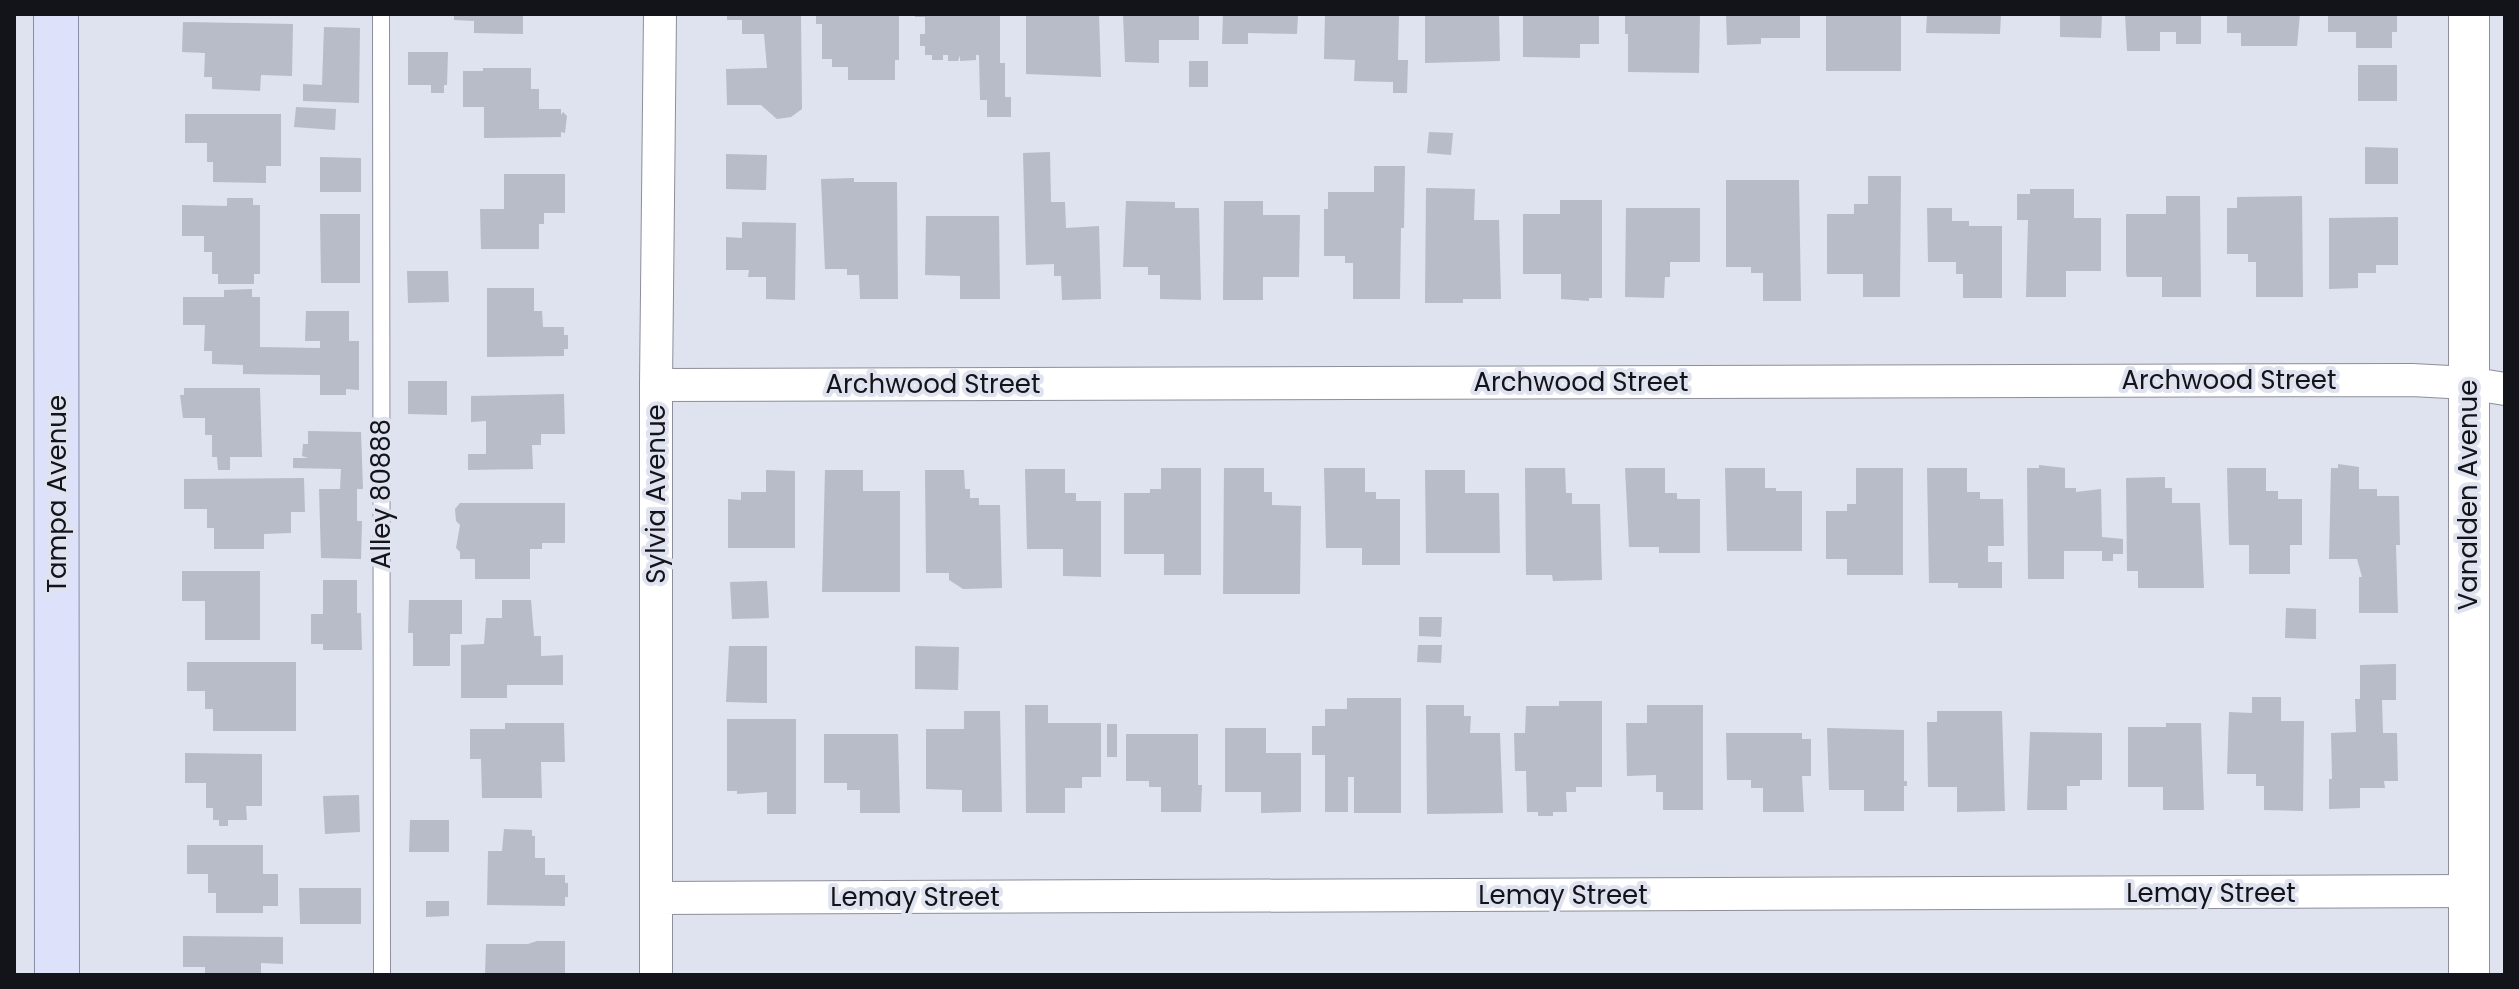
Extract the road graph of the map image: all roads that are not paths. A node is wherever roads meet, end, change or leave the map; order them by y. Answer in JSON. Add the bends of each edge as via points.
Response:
{"nodes":[{"id":1,"x":56,"y":14,"type":"edge"},
{"id":2,"x":381,"y":14,"type":"edge"},
{"id":3,"x":660,"y":14,"type":"edge"},
{"id":4,"x":2469,"y":14,"type":"edge"},
{"id":5,"x":656,"y":385,"type":"junction"},
{"id":6,"x":2486,"y":386,"type":"edge"},
{"id":7,"x":2469,"y":891,"type":"junction"},
{"id":8,"x":657,"y":898,"type":"junction"},
{"id":9,"x":57,"y":975,"type":"edge"},
{"id":10,"x":382,"y":975,"type":"edge"},
{"id":11,"x":656,"y":975,"type":"edge"},
{"id":12,"x":2469,"y":975,"type":"edge"}],
"edges":[{"from":1,"to":9,"type":"main road","name":"Tampa Avenue"},
{"from":2,"to":10,"type":"lane","name":"Alley 80888"},
{"from":3,"to":5,"type":"street","name":"Sylvia Avenue"},
{"from":4,"to":6,"type":"street","name":"Vanalden Avenue"},
{"from":5,"to":6,"type":"street","name":"Archwood Street","via":[[2380,380]]},
{"from":5,"to":8,"type":"street","name":"Sylvia Avenue"},
{"from":6,"to":7,"type":"street","name":"Vanalden Avenue"},
{"from":7,"to":8,"type":"street","name":"Lemay Street"},
{"from":7,"to":12,"type":"street","name":"Vanalden Avenue"},
{"from":8,"to":11,"type":"street","name":"Sylvia Avenue"}]}
